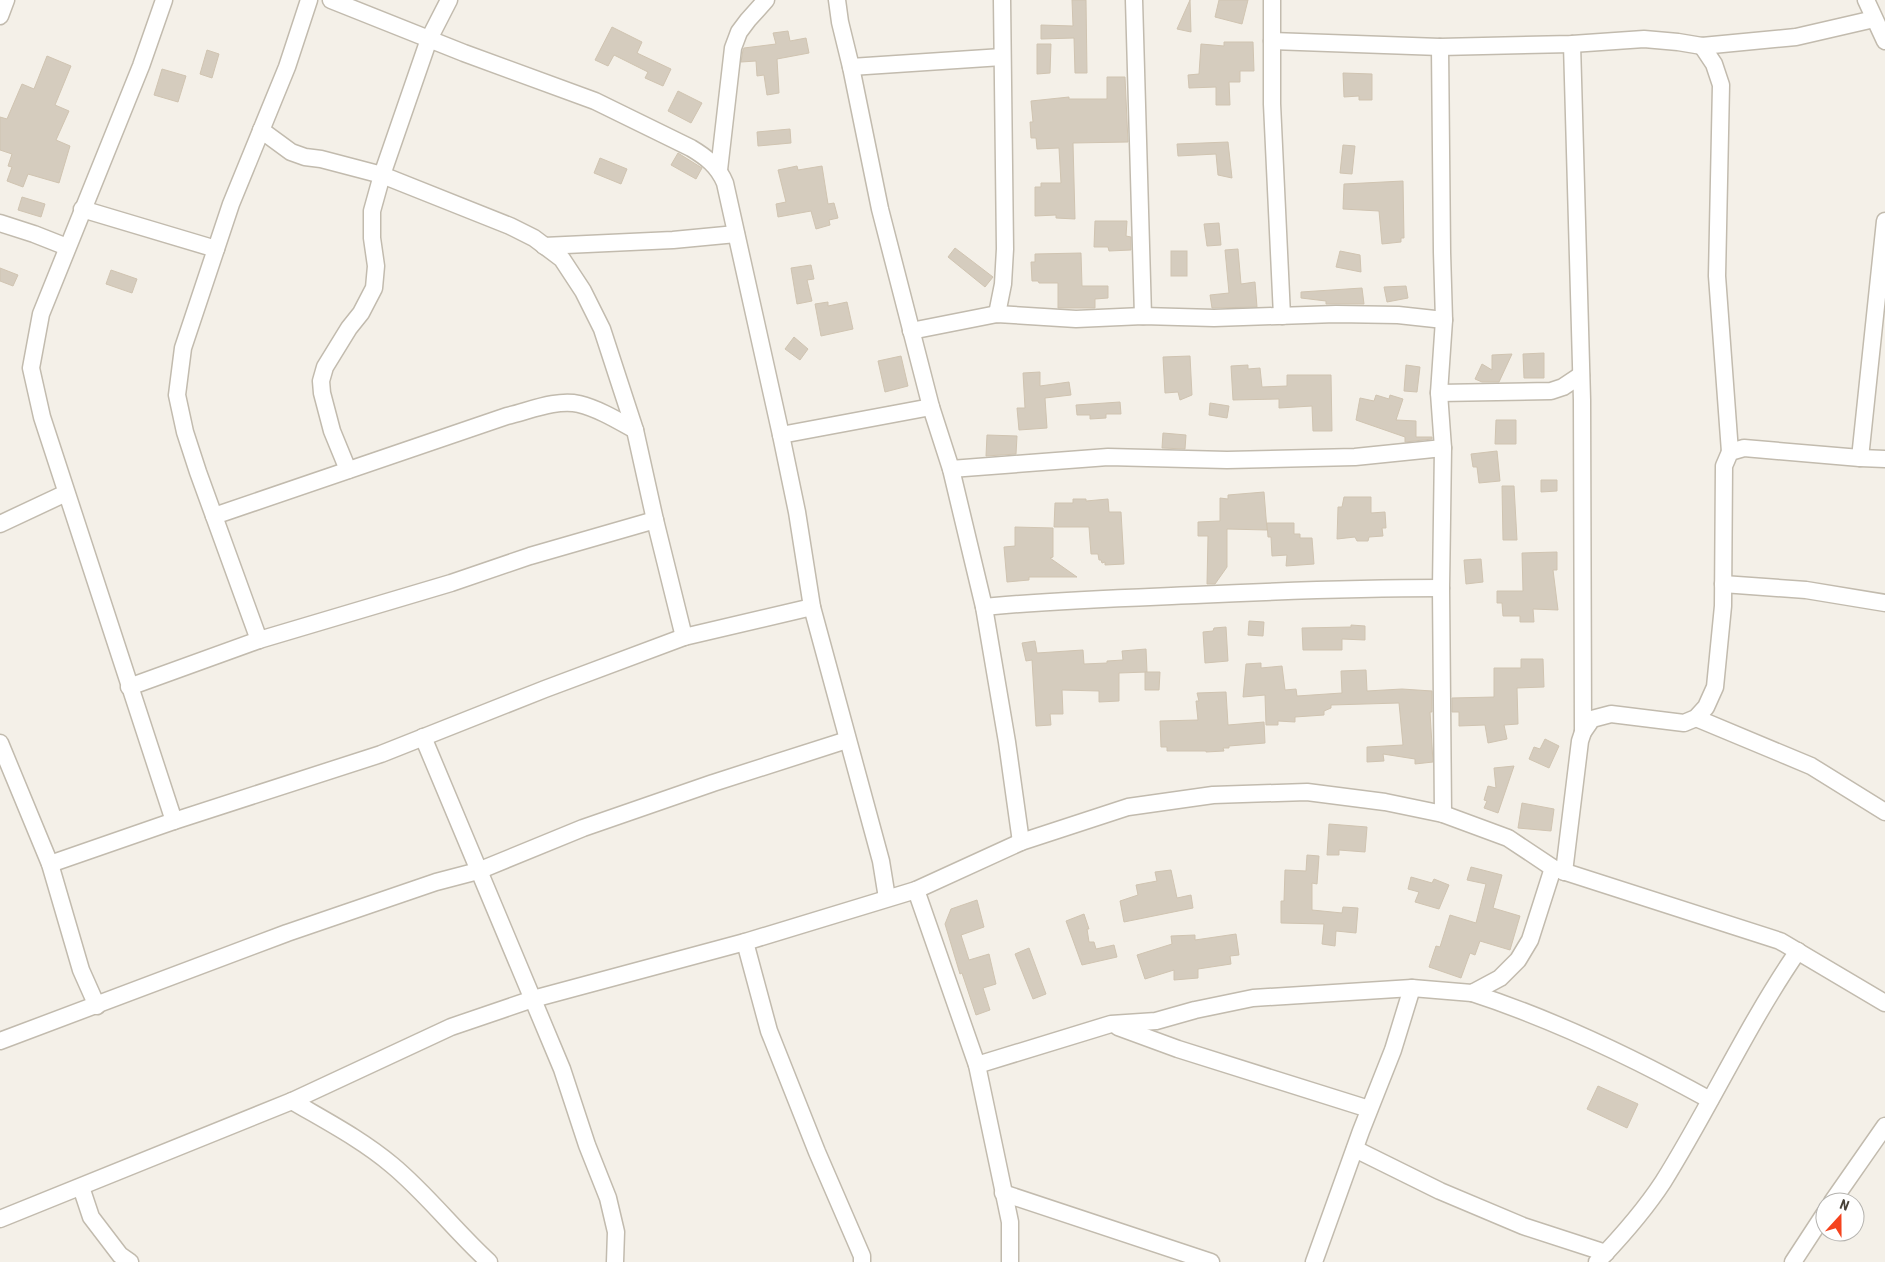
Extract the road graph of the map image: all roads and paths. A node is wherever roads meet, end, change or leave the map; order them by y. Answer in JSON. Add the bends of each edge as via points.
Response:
{"nodes":[{"id":1,"x":6,"y":0,"type":"edge"},
{"id":2,"x":164,"y":0,"type":"edge"},
{"id":3,"x":309,"y":0,"type":"edge"},
{"id":4,"x":330,"y":0,"type":"edge"},
{"id":5,"x":449,"y":0,"type":"edge"},
{"id":6,"x":766,"y":0,"type":"edge"},
{"id":7,"x":837,"y":0,"type":"edge"},
{"id":8,"x":1002,"y":0,"type":"edge"},
{"id":9,"x":1134,"y":0,"type":"edge"},
{"id":10,"x":1272,"y":0,"type":"edge"},
{"id":11,"x":1866,"y":0,"type":"edge"},
{"id":12,"x":0,"y":16,"type":"edge"},
{"id":13,"x":1880,"y":28,"type":"edge"},
{"id":14,"x":429,"y":39,"type":"junction"},
{"id":15,"x":1272,"y":41,"type":"junction"},
{"id":16,"x":1572,"y":44,"type":"junction"},
{"id":17,"x":1702,"y":46,"type":"junction"},
{"id":18,"x":1440,"y":47,"type":"junction"},
{"id":19,"x":1002,"y":57,"type":"junction"},
{"id":20,"x":851,"y":67,"type":"junction"},
{"id":21,"x":261,"y":130,"type":"junction"},
{"id":22,"x":719,"y":170,"type":"junction"},
{"id":23,"x":382,"y":175,"type":"junction"},
{"id":24,"x":82,"y":209,"type":"junction"},
{"id":25,"x":1885,"y":221,"type":"edge"},
{"id":26,"x":0,"y":223,"type":"edge"},
{"id":27,"x":736,"y":234,"type":"junction"},
{"id":28,"x":544,"y":246,"type":"junction"},
{"id":29,"x":67,"y":247,"type":"junction"},
{"id":30,"x":216,"y":249,"type":"junction"},
{"id":31,"x":997,"y":314,"type":"junction"},
{"id":32,"x":1143,"y":316,"type":"junction"},
{"id":33,"x":1282,"y":316,"type":"junction"},
{"id":34,"x":1444,"y":320,"type":"junction"},
{"id":35,"x":911,"y":331,"type":"junction"},
{"id":36,"x":1581,"y":375,"type":"junction"},
{"id":37,"x":1439,"y":393,"type":"junction"},
{"id":38,"x":931,"y":407,"type":"junction"},
{"id":39,"x":635,"y":430,"type":"junction"},
{"id":40,"x":781,"y":435,"type":"junction"},
{"id":41,"x":1443,"y":448,"type":"junction"},
{"id":42,"x":1730,"y":452,"type":"junction"},
{"id":43,"x":1860,"y":458,"type":"junction"},
{"id":44,"x":1885,"y":459,"type":"edge"},
{"id":45,"x":950,"y":469,"type":"junction"},
{"id":46,"x":348,"y":470,"type":"junction"},
{"id":47,"x":66,"y":493,"type":"junction"},
{"id":48,"x":214,"y":516,"type":"junction"},
{"id":49,"x":655,"y":520,"type":"junction"},
{"id":50,"x":0,"y":524,"type":"edge"},
{"id":51,"x":1723,"y":584,"type":"junction"},
{"id":52,"x":1441,"y":588,"type":"junction"},
{"id":53,"x":1885,"y":603,"type":"edge"},
{"id":54,"x":812,"y":607,"type":"junction"},
{"id":55,"x":984,"y":607,"type":"junction"},
{"id":56,"x":684,"y":637,"type":"junction"},
{"id":57,"x":259,"y":640,"type":"junction"},
{"id":58,"x":129,"y":687,"type":"junction"},
{"id":59,"x":1696,"y":718,"type":"junction"},
{"id":60,"x":1583,"y":732,"type":"junction"},
{"id":61,"x":423,"y":737,"type":"junction"},
{"id":62,"x":848,"y":740,"type":"junction"},
{"id":63,"x":0,"y":743,"type":"edge"},
{"id":64,"x":1885,"y":812,"type":"edge"},
{"id":65,"x":1443,"y":814,"type":"junction"},
{"id":66,"x":174,"y":821,"type":"junction"},
{"id":67,"x":1021,"y":842,"type":"junction"},
{"id":68,"x":50,"y":864,"type":"junction"},
{"id":69,"x":1559,"y":870,"type":"junction"},
{"id":70,"x":478,"y":871,"type":"junction"},
{"id":71,"x":916,"y":890,"type":"junction"},
{"id":72,"x":887,"y":898,"type":"junction"},
{"id":73,"x":744,"y":942,"type":"junction"},
{"id":74,"x":1798,"y":951,"type":"junction"},
{"id":75,"x":1412,"y":988,"type":"junction"},
{"id":76,"x":1472,"y":993,"type":"junction"},
{"id":77,"x":534,"y":999,"type":"junction"},
{"id":78,"x":1885,"y":1003,"type":"edge"},
{"id":79,"x":96,"y":1006,"type":"junction"},
{"id":80,"x":1111,"y":1024,"type":"junction"},
{"id":81,"x":0,"y":1041,"type":"edge"},
{"id":82,"x":977,"y":1065,"type":"junction"},
{"id":83,"x":1710,"y":1100,"type":"junction"},
{"id":84,"x":292,"y":1101,"type":"junction"},
{"id":85,"x":1369,"y":1110,"type":"junction"},
{"id":86,"x":1885,"y":1126,"type":"edge"},
{"id":87,"x":1355,"y":1149,"type":"junction"},
{"id":88,"x":81,"y":1187,"type":"junction"},
{"id":89,"x":1839,"y":1192,"type":"edge"},
{"id":90,"x":1004,"y":1193,"type":"junction"},
{"id":91,"x":1,"y":1213,"type":"edge"},
{"id":92,"x":1815,"y":1228,"type":"edge"},
{"id":93,"x":1602,"y":1257,"type":"edge"},
{"id":94,"x":130,"y":1262,"type":"edge"},
{"id":95,"x":489,"y":1262,"type":"edge"},
{"id":96,"x":615,"y":1262,"type":"edge"},
{"id":97,"x":862,"y":1262,"type":"edge"},
{"id":98,"x":1010,"y":1262,"type":"edge"},
{"id":99,"x":1211,"y":1262,"type":"edge"},
{"id":100,"x":1314,"y":1262,"type":"edge"},
{"id":101,"x":1793,"y":1262,"type":"edge"}],
"edges":[{"from":1,"to":12,"type":"street"},
{"from":2,"to":24,"type":"street","via":[[141,66]]},
{"from":3,"to":21,"type":"street","via":[[287,67]]},
{"from":4,"to":14,"type":"street"},
{"from":5,"to":14,"type":"street"},
{"from":6,"to":22,"type":"street","via":[[739,32],[733,48]]},
{"from":7,"to":20,"type":"street"},
{"from":8,"to":19,"type":"street"},
{"from":9,"to":32,"type":"street"},
{"from":10,"to":15,"type":"street"},
{"from":11,"to":13,"type":"street"},
{"from":13,"to":17,"type":"street"},
{"from":14,"to":22,"type":"street","via":[[595,101],[691,148]]},
{"from":14,"to":23,"type":"street"},
{"from":15,"to":18,"type":"street"},
{"from":15,"to":33,"type":"street"},
{"from":16,"to":17,"type":"street","via":[[1644,39]]},
{"from":16,"to":18,"type":"street"},
{"from":16,"to":36,"type":"street"},
{"from":17,"to":42,"type":"street","via":[[1714,64],[1721,85],[1717,276]]},
{"from":18,"to":34,"type":"street"},
{"from":19,"to":20,"type":"street"},
{"from":19,"to":31,"type":"street","via":[[1005,249]]},
{"from":20,"to":35,"type":"street","via":[[880,209]]},
{"from":21,"to":23,"type":"street","via":[[291,152]]},
{"from":21,"to":30,"type":"street"},
{"from":22,"to":27,"type":"street"},
{"from":23,"to":28,"type":"street","via":[[510,226]]},
{"from":23,"to":46,"type":"street","via":[[372,211],[376,266],[374,288],[325,367],[321,381],[332,431]]},
{"from":24,"to":29,"type":"street"},
{"from":24,"to":30,"type":"street"},
{"from":25,"to":43,"type":"street"},
{"from":26,"to":29,"type":"street"},
{"from":27,"to":28,"type":"street"},
{"from":27,"to":40,"type":"street"},
{"from":28,"to":39,"type":"street","via":[[562,259],[583,291],[602,330]]},
{"from":29,"to":47,"type":"street","via":[[41,314],[31,368],[42,417]]},
{"from":30,"to":48,"type":"street","via":[[183,348],[177,395],[185,432]]},
{"from":31,"to":32,"type":"street","via":[[1076,318]]},
{"from":31,"to":35,"type":"street"},
{"from":32,"to":33,"type":"street"},
{"from":33,"to":34,"type":"street","via":[[1398,315]]},
{"from":34,"to":37,"type":"street"},
{"from":35,"to":38,"type":"street"},
{"from":36,"to":37,"type":"street","via":[[1551,391]]},
{"from":36,"to":60,"type":"street"},
{"from":37,"to":41,"type":"street"},
{"from":38,"to":40,"type":"street"},
{"from":38,"to":45,"type":"street"},
{"from":39,"to":46,"type":"street","via":[[603,412],[577,404],[556,404],[507,416]]},
{"from":39,"to":49,"type":"street"},
{"from":40,"to":54,"type":"street"},
{"from":41,"to":45,"type":"street","via":[[1355,457],[1227,460],[1108,457]]},
{"from":41,"to":52,"type":"street"},
{"from":42,"to":43,"type":"street","via":[[1744,448]]},
{"from":42,"to":51,"type":"street","via":[[1724,466]]},
{"from":43,"to":44,"type":"street"},
{"from":45,"to":55,"type":"street"},
{"from":46,"to":48,"type":"street"},
{"from":47,"to":50,"type":"street"},
{"from":47,"to":58,"type":"street"},
{"from":48,"to":57,"type":"street"},
{"from":49,"to":56,"type":"street"},
{"from":49,"to":57,"type":"street"},
{"from":51,"to":53,"type":"street","via":[[1806,590]]},
{"from":51,"to":59,"type":"street","via":[[1715,686],[1706,707]]},
{"from":52,"to":55,"type":"street","via":[[1255,592]]},
{"from":52,"to":65,"type":"street"},
{"from":54,"to":56,"type":"street"},
{"from":54,"to":62,"type":"street"},
{"from":55,"to":67,"type":"street"},
{"from":56,"to":61,"type":"street"},
{"from":57,"to":58,"type":"street"},
{"from":58,"to":66,"type":"street"},
{"from":59,"to":60,"type":"street","via":[[1684,723],[1611,714],[1592,719]]},
{"from":59,"to":64,"type":"street","via":[[1811,766]]},
{"from":60,"to":69,"type":"street"},
{"from":61,"to":66,"type":"street","via":[[381,754]]},
{"from":61,"to":70,"type":"street"},
{"from":62,"to":70,"type":"street","via":[[583,828]]},
{"from":62,"to":72,"type":"street","via":[[881,861]]},
{"from":63,"to":68,"type":"street"},
{"from":65,"to":67,"type":"street","via":[[1385,802],[1307,792],[1213,795],[1128,807]]},
{"from":65,"to":69,"type":"street","via":[[1508,838]]},
{"from":66,"to":68,"type":"street"},
{"from":67,"to":71,"type":"street"},
{"from":68,"to":79,"type":"street","via":[[81,970]]},
{"from":69,"to":74,"type":"street","via":[[1733,924]]},
{"from":69,"to":76,"type":"street","via":[[1530,940],[1518,960],[1500,978]]},
{"from":70,"to":77,"type":"street"},
{"from":70,"to":79,"type":"street","via":[[436,882],[287,933]]},
{"from":71,"to":72,"type":"street"},
{"from":71,"to":82,"type":"street"},
{"from":72,"to":73,"type":"street"},
{"from":73,"to":77,"type":"street"},
{"from":73,"to":97,"type":"street","via":[[769,1031]]},
{"from":74,"to":78,"type":"street"},
{"from":74,"to":83,"type":"street"},
{"from":75,"to":76,"type":"street"},
{"from":75,"to":80,"type":"street","via":[[1253,998],[1156,1021]]},
{"from":75,"to":85,"type":"street","via":[[1393,1050]]},
{"from":76,"to":83,"type":"street","via":[[1568,1029],[1666,1075]]},
{"from":77,"to":84,"type":"street","via":[[451,1027]]},
{"from":77,"to":96,"type":"street","via":[[608,1198],[616,1232]]},
{"from":79,"to":81,"type":"street"},
{"from":80,"to":82,"type":"street"},
{"from":80,"to":85,"type":"street","via":[[1178,1049]]},
{"from":82,"to":90,"type":"street"},
{"from":83,"to":93,"type":"street","via":[[1662,1183],[1634,1222]]},
{"from":84,"to":88,"type":"street"},
{"from":84,"to":95,"type":"street","via":[[365,1143],[393,1166]]},
{"from":85,"to":87,"type":"street"},
{"from":86,"to":89,"type":"street"},
{"from":87,"to":93,"type":"street","via":[[1440,1190]]},
{"from":87,"to":100,"type":"street"},
{"from":88,"to":91,"type":"street"},
{"from":88,"to":94,"type":"street","via":[[91,1217],[120,1255]]},
{"from":90,"to":98,"type":"street","via":[[1010,1222]]},
{"from":90,"to":99,"type":"street"},
{"from":92,"to":101,"type":"street"}]}
